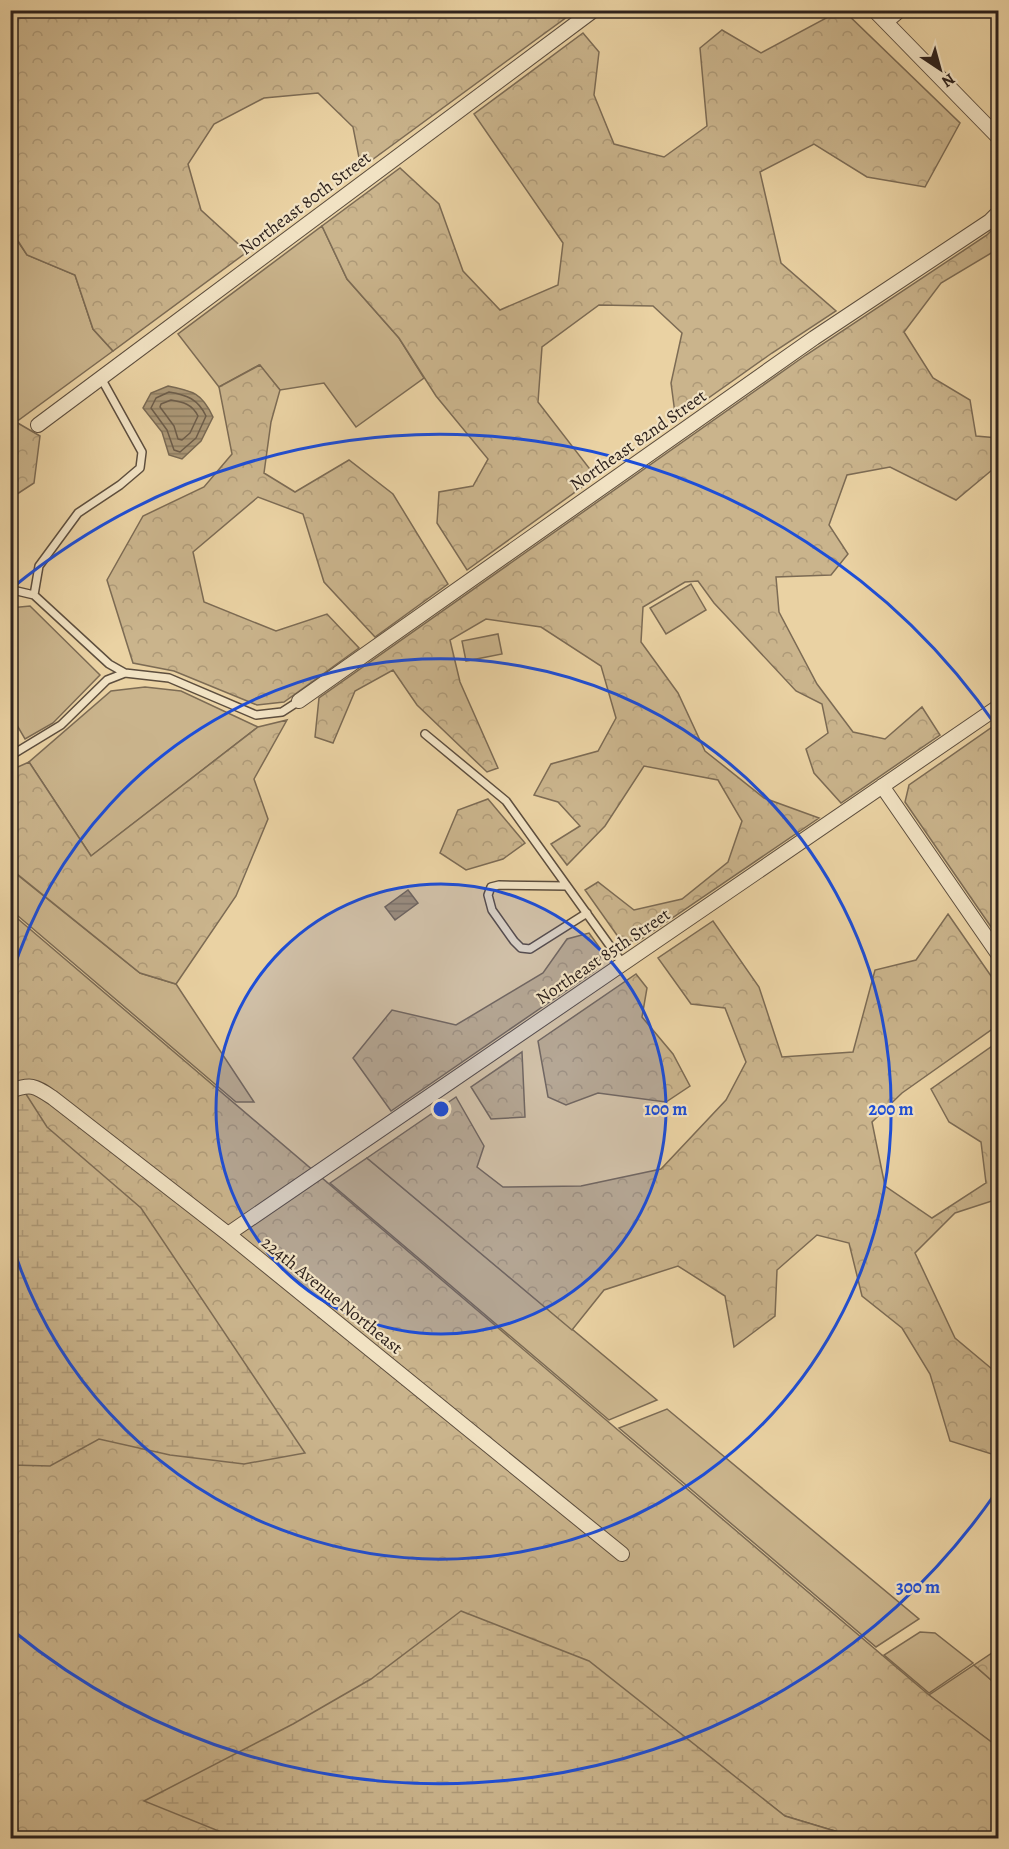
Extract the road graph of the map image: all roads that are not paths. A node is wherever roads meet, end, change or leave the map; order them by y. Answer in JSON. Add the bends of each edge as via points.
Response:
{"nodes":[{"id":1,"x":594,"y":10,"type":"edge"},
{"id":2,"x":874,"y":10,"type":"edge"},
{"id":3,"x":900,"y":10,"type":"edge"},
{"id":4,"x":886,"y":22,"type":"junction"},
{"id":5,"x":999,"y":137,"type":"edge"},
{"id":6,"x":999,"y":213,"type":"edge"},
{"id":7,"x":101,"y":378,"type":"junction"},
{"id":8,"x":38,"y":425,"type":"dead end"},
{"id":9,"x":10,"y":593,"type":"edge"},
{"id":10,"x":34,"y":596,"type":"junction"},
{"id":11,"x":125,"y":673,"type":"junction"},
{"id":12,"x":299,"y":701,"type":"joint"},
{"id":13,"x":999,"y":707,"type":"edge"},
{"id":14,"x":425,"y":734,"type":"dead end"},
{"id":15,"x":10,"y":756,"type":"edge"},
{"id":16,"x":882,"y":786,"type":"junction"},
{"id":17,"x":567,"y":886,"type":"junction"},
{"id":18,"x":586,"y":913,"type":"junction"},
{"id":19,"x":999,"y":954,"type":"edge"},
{"id":20,"x":623,"y":964,"type":"junction"},
{"id":21,"x":10,"y":1091,"type":"edge"},
{"id":22,"x":228,"y":1234,"type":"junction"},
{"id":23,"x":622,"y":1554,"type":"dead end"}],
"edges":[{"from":1,"to":7,"type":"street","name":"Northeast 80th Street"},
{"from":2,"to":4,"type":"street"},
{"from":3,"to":4,"type":"street"},
{"from":4,"to":5,"type":"street"},
{"from":6,"to":12,"type":"street","name":"Northeast 82nd Street"},
{"from":7,"to":8,"type":"street","name":"Northeast 80th Street"},
{"from":7,"to":10,"type":"lane","via":[[142,452],[140,468],[78,513],[39,566]]},
{"from":9,"to":10,"type":"lane"},
{"from":10,"to":11,"type":"lane","via":[[109,664]]},
{"from":11,"to":12,"type":"lane","via":[[169,678],[256,715],[282,712]]},
{"from":11,"to":15,"type":"lane","via":[[107,680],[61,725]]},
{"from":13,"to":16,"type":"street","name":"Northeast 85th Street"},
{"from":14,"to":17,"type":"lane","via":[[506,801]]},
{"from":16,"to":19,"type":"street"},
{"from":16,"to":20,"type":"street","name":"Northeast 85th Street"},
{"from":17,"to":18,"type":"lane"},
{"from":17,"to":18,"type":"lane","via":[[499,885],[491,887],[488,896],[492,910],[521,948],[530,949]]},
{"from":18,"to":20,"type":"lane"},
{"from":20,"to":22,"type":"street","name":"Northeast 85th Street"},
{"from":21,"to":22,"type":"street","name":"224th Avenue Northeast","via":[[35,1086]]},
{"from":22,"to":23,"type":"street","name":"224th Avenue Northeast"}]}
